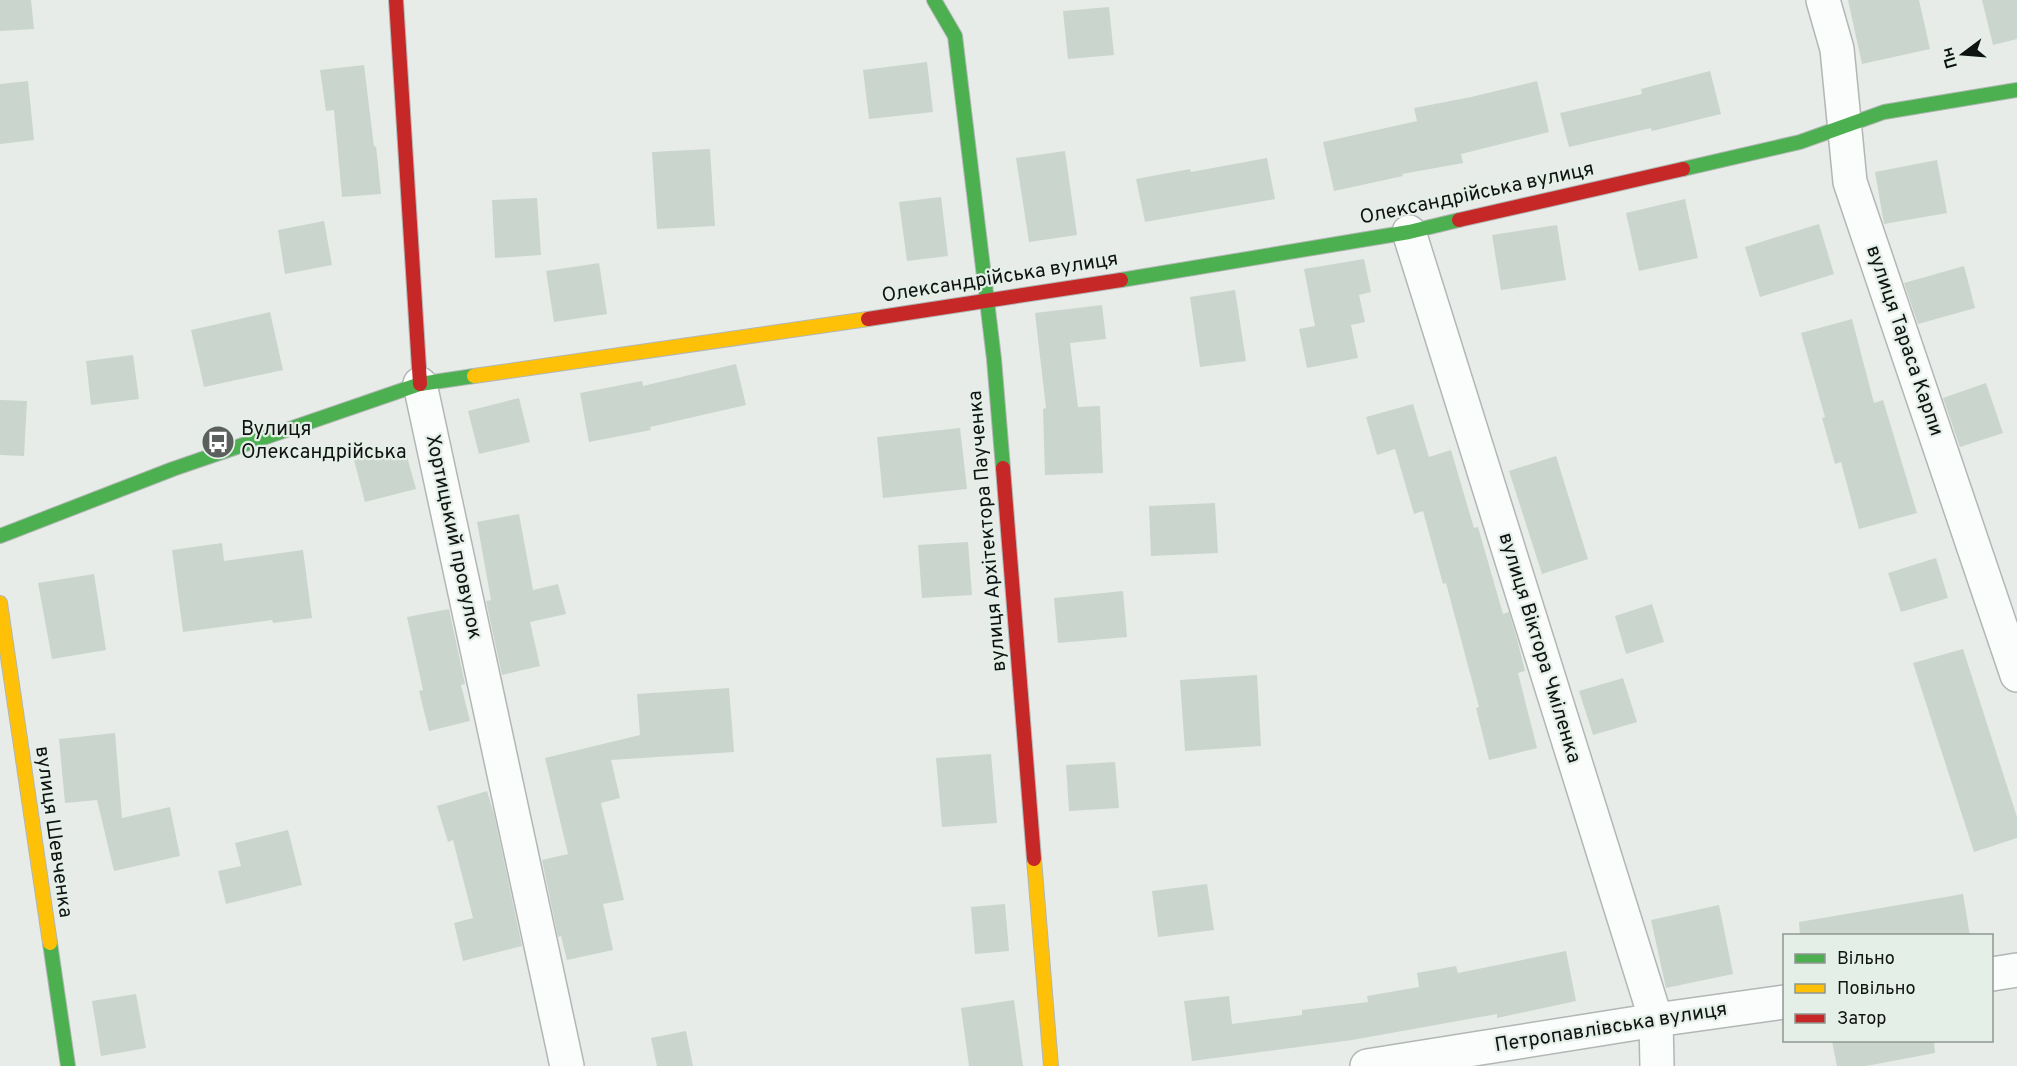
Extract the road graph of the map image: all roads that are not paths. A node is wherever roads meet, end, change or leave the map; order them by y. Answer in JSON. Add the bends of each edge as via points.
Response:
{"nodes":[{"id":1,"x":396,"y":0,"type":"edge"},
{"id":2,"x":934,"y":0,"type":"edge"},
{"id":3,"x":1823,"y":0,"type":"edge"},
{"id":4,"x":2017,"y":90,"type":"edge"},
{"id":5,"x":1844,"y":126,"type":"junction"},
{"id":6,"x":1409,"y":232,"type":"junction"},
{"id":7,"x":988,"y":302,"type":"junction"},
{"id":8,"x":420,"y":384,"type":"junction"},
{"id":9,"x":0,"y":536,"type":"edge"},
{"id":10,"x":0,"y":603,"type":"edge"},
{"id":11,"x":2017,"y":675,"type":"edge"},
{"id":12,"x":2017,"y":970,"type":"edge"},
{"id":13,"x":1993,"y":974,"type":"edge"},
{"id":14,"x":1783,"y":1002,"type":"edge"},
{"id":15,"x":1656,"y":1020,"type":"junction"},
{"id":16,"x":68,"y":1066,"type":"edge"},
{"id":17,"x":567,"y":1066,"type":"edge"},
{"id":18,"x":1050,"y":1066,"type":"edge"},
{"id":19,"x":1367,"y":1066,"type":"edge"},
{"id":20,"x":1657,"y":1066,"type":"edge"}],
"edges":[{"from":1,"to":8,"type":"street","name":"Хортицький провулок"},
{"from":2,"to":7,"type":"street","name":"вулиця Архітектора Паученка","via":[[955,36]]},
{"from":3,"to":5,"type":"street","name":"вулиця Тараса Карпи","via":[[1837,49]]},
{"from":4,"to":5,"type":"street","name":"Олександрійська вулиця","via":[[1884,112]]},
{"from":5,"to":6,"type":"street","name":"Олександрійська вулиця","via":[[1800,142]]},
{"from":5,"to":11,"type":"street","name":"вулиця Тараса Карпи","via":[[1850,182]]},
{"from":6,"to":7,"type":"street","name":"Олександрійська вулиця"},
{"from":6,"to":15,"type":"street","name":"вулиця Віктора Чміленка"},
{"from":7,"to":8,"type":"street","name":"Олександрійська вулиця"},
{"from":7,"to":18,"type":"street","name":"вулиця Архітектора Паученка"},
{"from":8,"to":9,"type":"street","name":"Олександрійська вулиця","via":[[173,469]]},
{"from":8,"to":17,"type":"street","name":"Хортицький провулок"},
{"from":10,"to":16,"type":"street","name":"вулиця Шевченка"},
{"from":12,"to":13,"type":"street"},
{"from":14,"to":15,"type":"street","name":"Петропавлівська вулиця"},
{"from":15,"to":19,"type":"street","name":"Петропавлівська вулиця"},
{"from":15,"to":20,"type":"street","name":"вулиця Віктора Чміленка"}]}
